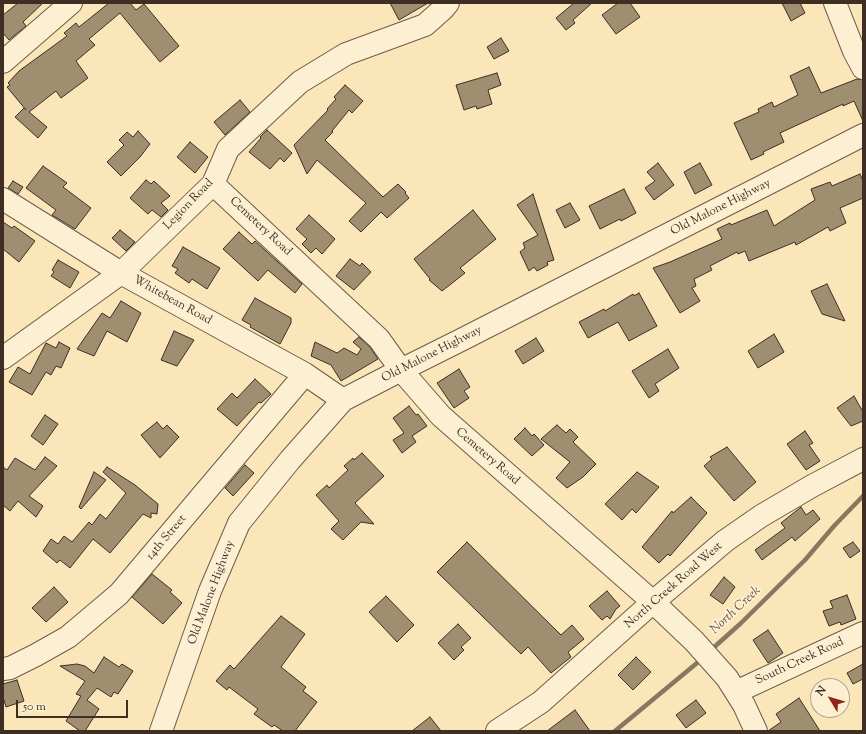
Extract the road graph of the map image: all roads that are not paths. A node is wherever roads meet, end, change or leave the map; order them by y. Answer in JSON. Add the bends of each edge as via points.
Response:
{"nodes":[{"id":1,"x":71,"y":3,"type":"edge"},
{"id":2,"x":448,"y":3,"type":"edge"},
{"id":3,"x":835,"y":3,"type":"edge"},
{"id":4,"x":3,"y":62,"type":"edge"},
{"id":5,"x":863,"y":68,"type":"edge"},
{"id":6,"x":863,"y":135,"type":"edge"},
{"id":7,"x":213,"y":184,"type":"junction"},
{"id":8,"x":3,"y":199,"type":"edge"},
{"id":9,"x":121,"y":273,"type":"junction"},
{"id":10,"x":3,"y":358,"type":"edge"},
{"id":11,"x":401,"y":370,"type":"junction"},
{"id":12,"x":305,"y":374,"type":"junction"},
{"id":13,"x":343,"y":400,"type":"junction"},
{"id":14,"x":863,"y":459,"type":"edge"},
{"id":15,"x":653,"y":602,"type":"junction"},
{"id":16,"x":863,"y":633,"type":"edge"},
{"id":17,"x":3,"y":670,"type":"edge"},
{"id":18,"x":736,"y":692,"type":"junction"},
{"id":19,"x":161,"y":731,"type":"edge"},
{"id":20,"x":498,"y":731,"type":"edge"},
{"id":21,"x":756,"y":731,"type":"edge"}],
"edges":[{"from":1,"to":4,"type":"street"},
{"from":2,"to":7,"type":"street","name":"Legion Road","via":[[425,25],[346,54],[300,82],[228,149]]},
{"from":3,"to":5,"type":"street"},
{"from":6,"to":11,"type":"street","name":"Old Malone Highway"},
{"from":7,"to":9,"type":"street","name":"Legion Road"},
{"from":7,"to":11,"type":"street","name":"Cemetery Road","via":[[379,339]]},
{"from":8,"to":9,"type":"street","name":"Whitebean Road"},
{"from":9,"to":10,"type":"street","name":"Legion Road"},
{"from":9,"to":12,"type":"street","name":"Whitebean Road"},
{"from":11,"to":13,"type":"street","name":"Old Malone Highway"},
{"from":11,"to":15,"type":"street","name":"Cemetery Road","via":[[441,416]]},
{"from":12,"to":13,"type":"street","name":"Whitebean Road"},
{"from":12,"to":17,"type":"street","name":"14th Street","via":[[119,594],[68,637]]},
{"from":13,"to":19,"type":"street","name":"Old Malone Highway","via":[[290,460],[240,523],[210,591]]},
{"from":14,"to":15,"type":"street","name":"North Creek Road West","via":[[760,516],[725,541]]},
{"from":15,"to":18,"type":"street","name":"Cemetery Road","via":[[694,641]]},
{"from":15,"to":20,"type":"street","name":"North Creek Road West","via":[[541,702]]},
{"from":16,"to":18,"type":"street","name":"South Creek Road"},
{"from":18,"to":21,"type":"street","name":"Cemetery Road"}]}
